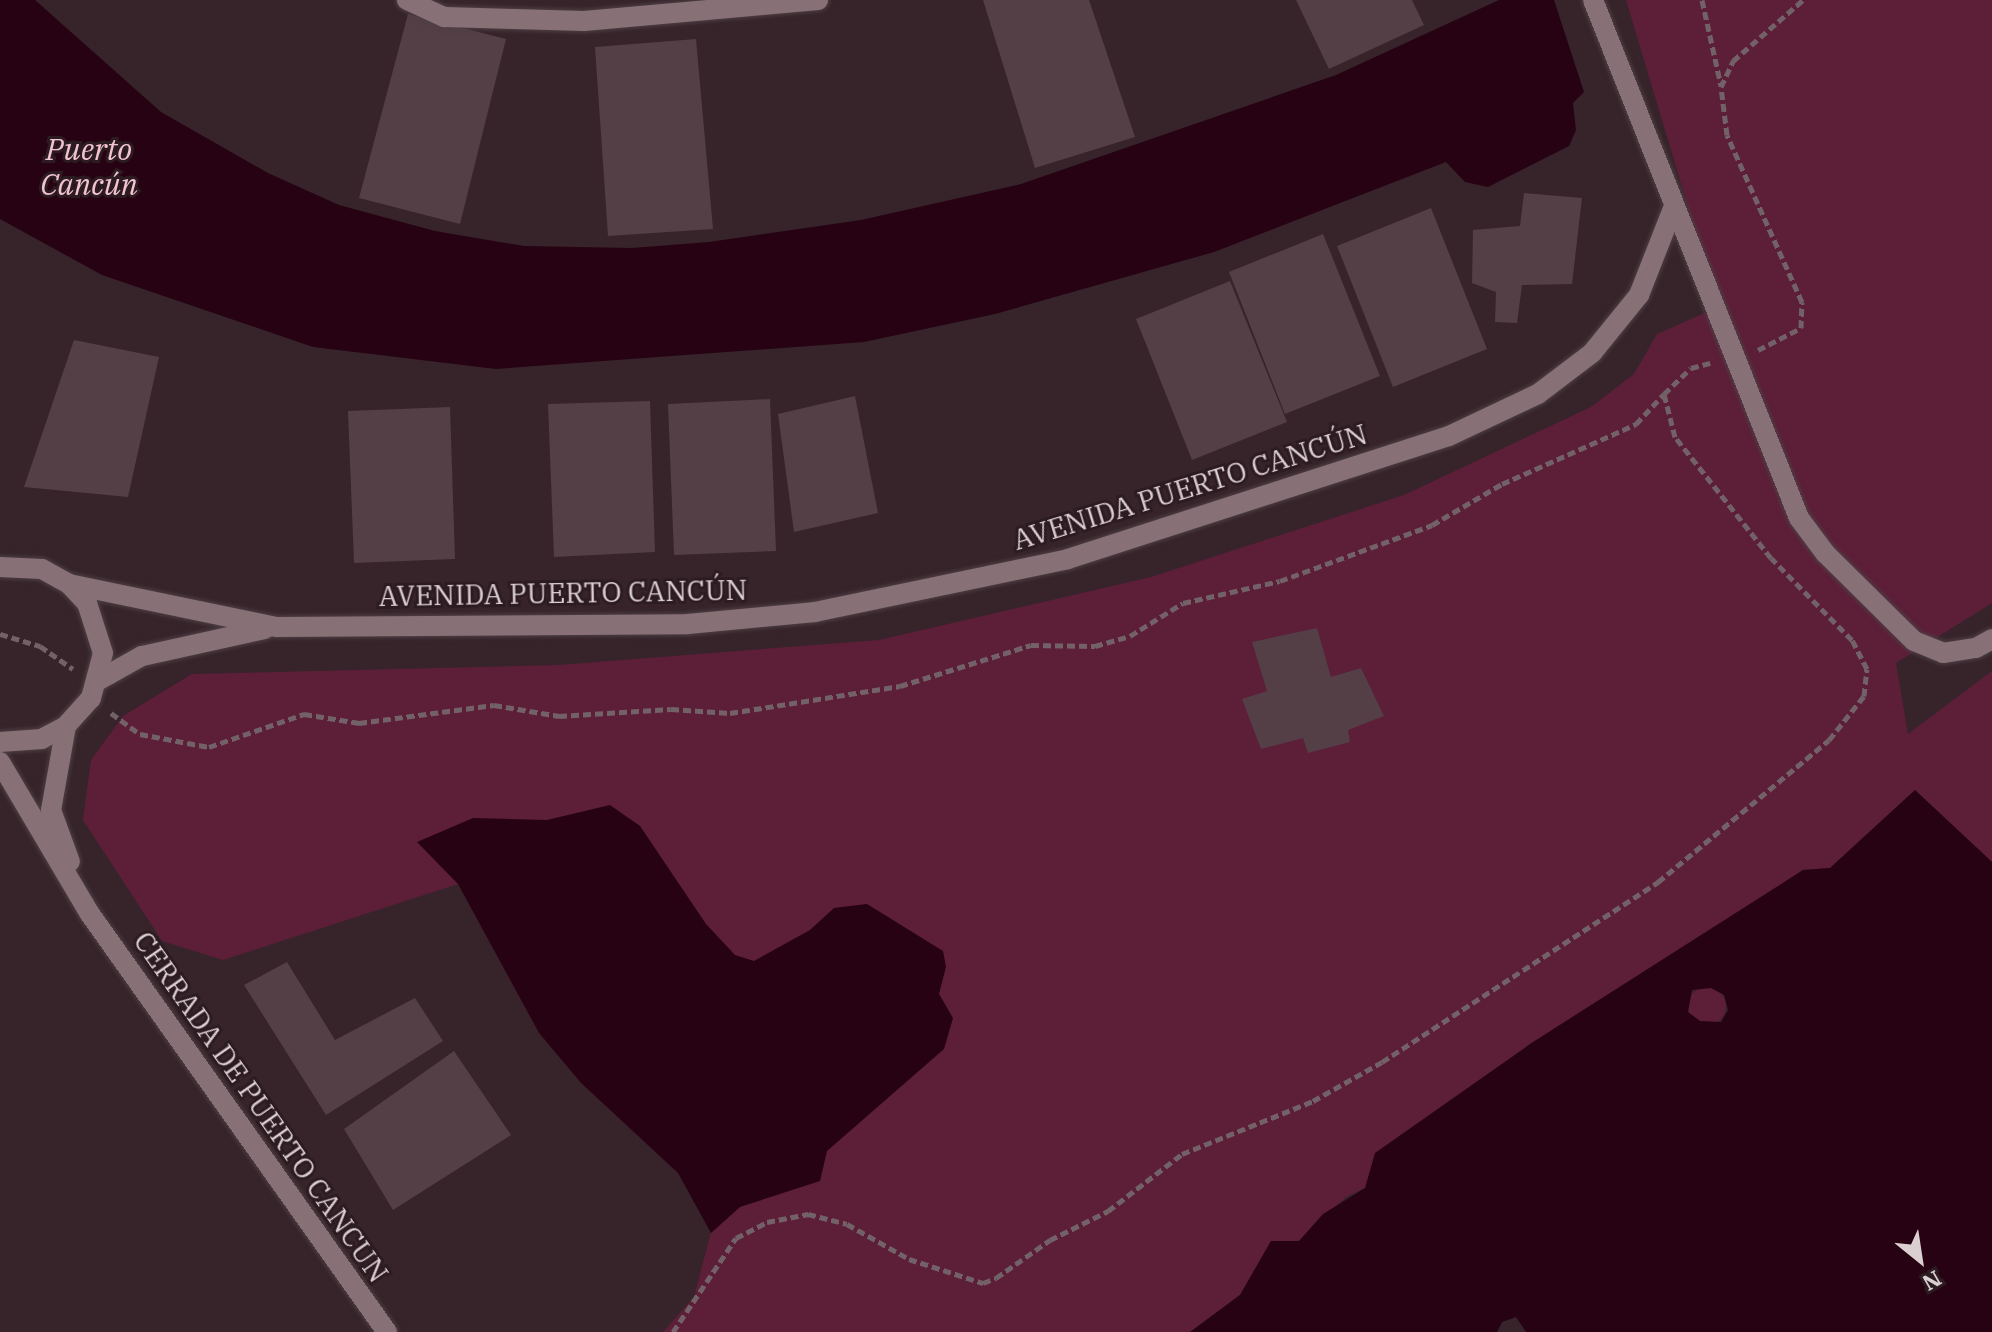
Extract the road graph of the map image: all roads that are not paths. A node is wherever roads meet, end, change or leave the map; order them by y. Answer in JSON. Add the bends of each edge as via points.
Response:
{"nodes":[{"id":1,"x":407,"y":0,"type":"edge"},
{"id":2,"x":818,"y":0,"type":"edge"},
{"id":3,"x":1593,"y":0,"type":"edge"},
{"id":4,"x":1674,"y":206,"type":"junction"},
{"id":5,"x":4,"y":563,"type":"edge"},
{"id":6,"x":69,"y":584,"type":"junction"},
{"id":7,"x":277,"y":627,"type":"junction"},
{"id":8,"x":1992,"y":639,"type":"edge"},
{"id":9,"x":96,"y":686,"type":"junction"},
{"id":10,"x":66,"y":726,"type":"junction"},
{"id":11,"x":0,"y":742,"type":"edge"},
{"id":12,"x":0,"y":762,"type":"edge"},
{"id":13,"x":90,"y":914,"type":"junction"},
{"id":14,"x":387,"y":1332,"type":"edge"}],
"edges":[{"from":1,"to":2,"type":"street","via":[[444,17],[584,21]]},
{"from":3,"to":4,"type":"street"},
{"from":4,"to":7,"type":"street","name":"AVENIDA PUERTO CANCÚN","via":[[1639,295],[1592,353],[1538,394],[1449,436],[1068,559],[815,612],[688,624]]},
{"from":4,"to":8,"type":"street","via":[[1799,518],[1825,553],[1914,641],[1943,653],[1976,648]]},
{"from":5,"to":6,"type":"street","name":"AVENIDA PUERTO CANCÚN","via":[[42,569]]},
{"from":6,"to":7,"type":"street","name":"AVENIDA PUERTO CANCÚN"},
{"from":6,"to":9,"type":"street","via":[[87,603],[98,627],[103,653]]},
{"from":7,"to":9,"type":"street","name":"AVENIDA PUERTO CANCÚN","via":[[142,656]]},
{"from":9,"to":10,"type":"street"},
{"from":10,"to":11,"type":"street","via":[[42,739]]},
{"from":10,"to":13,"type":"street","name":"CERRADA DE PUERTO CANCUN","via":[[51,810]]},
{"from":12,"to":13,"type":"street","name":"CERRADA DE PUERTO CANCUN"},
{"from":13,"to":14,"type":"street","name":"CERRADA DE PUERTO CANCUN"}]}
